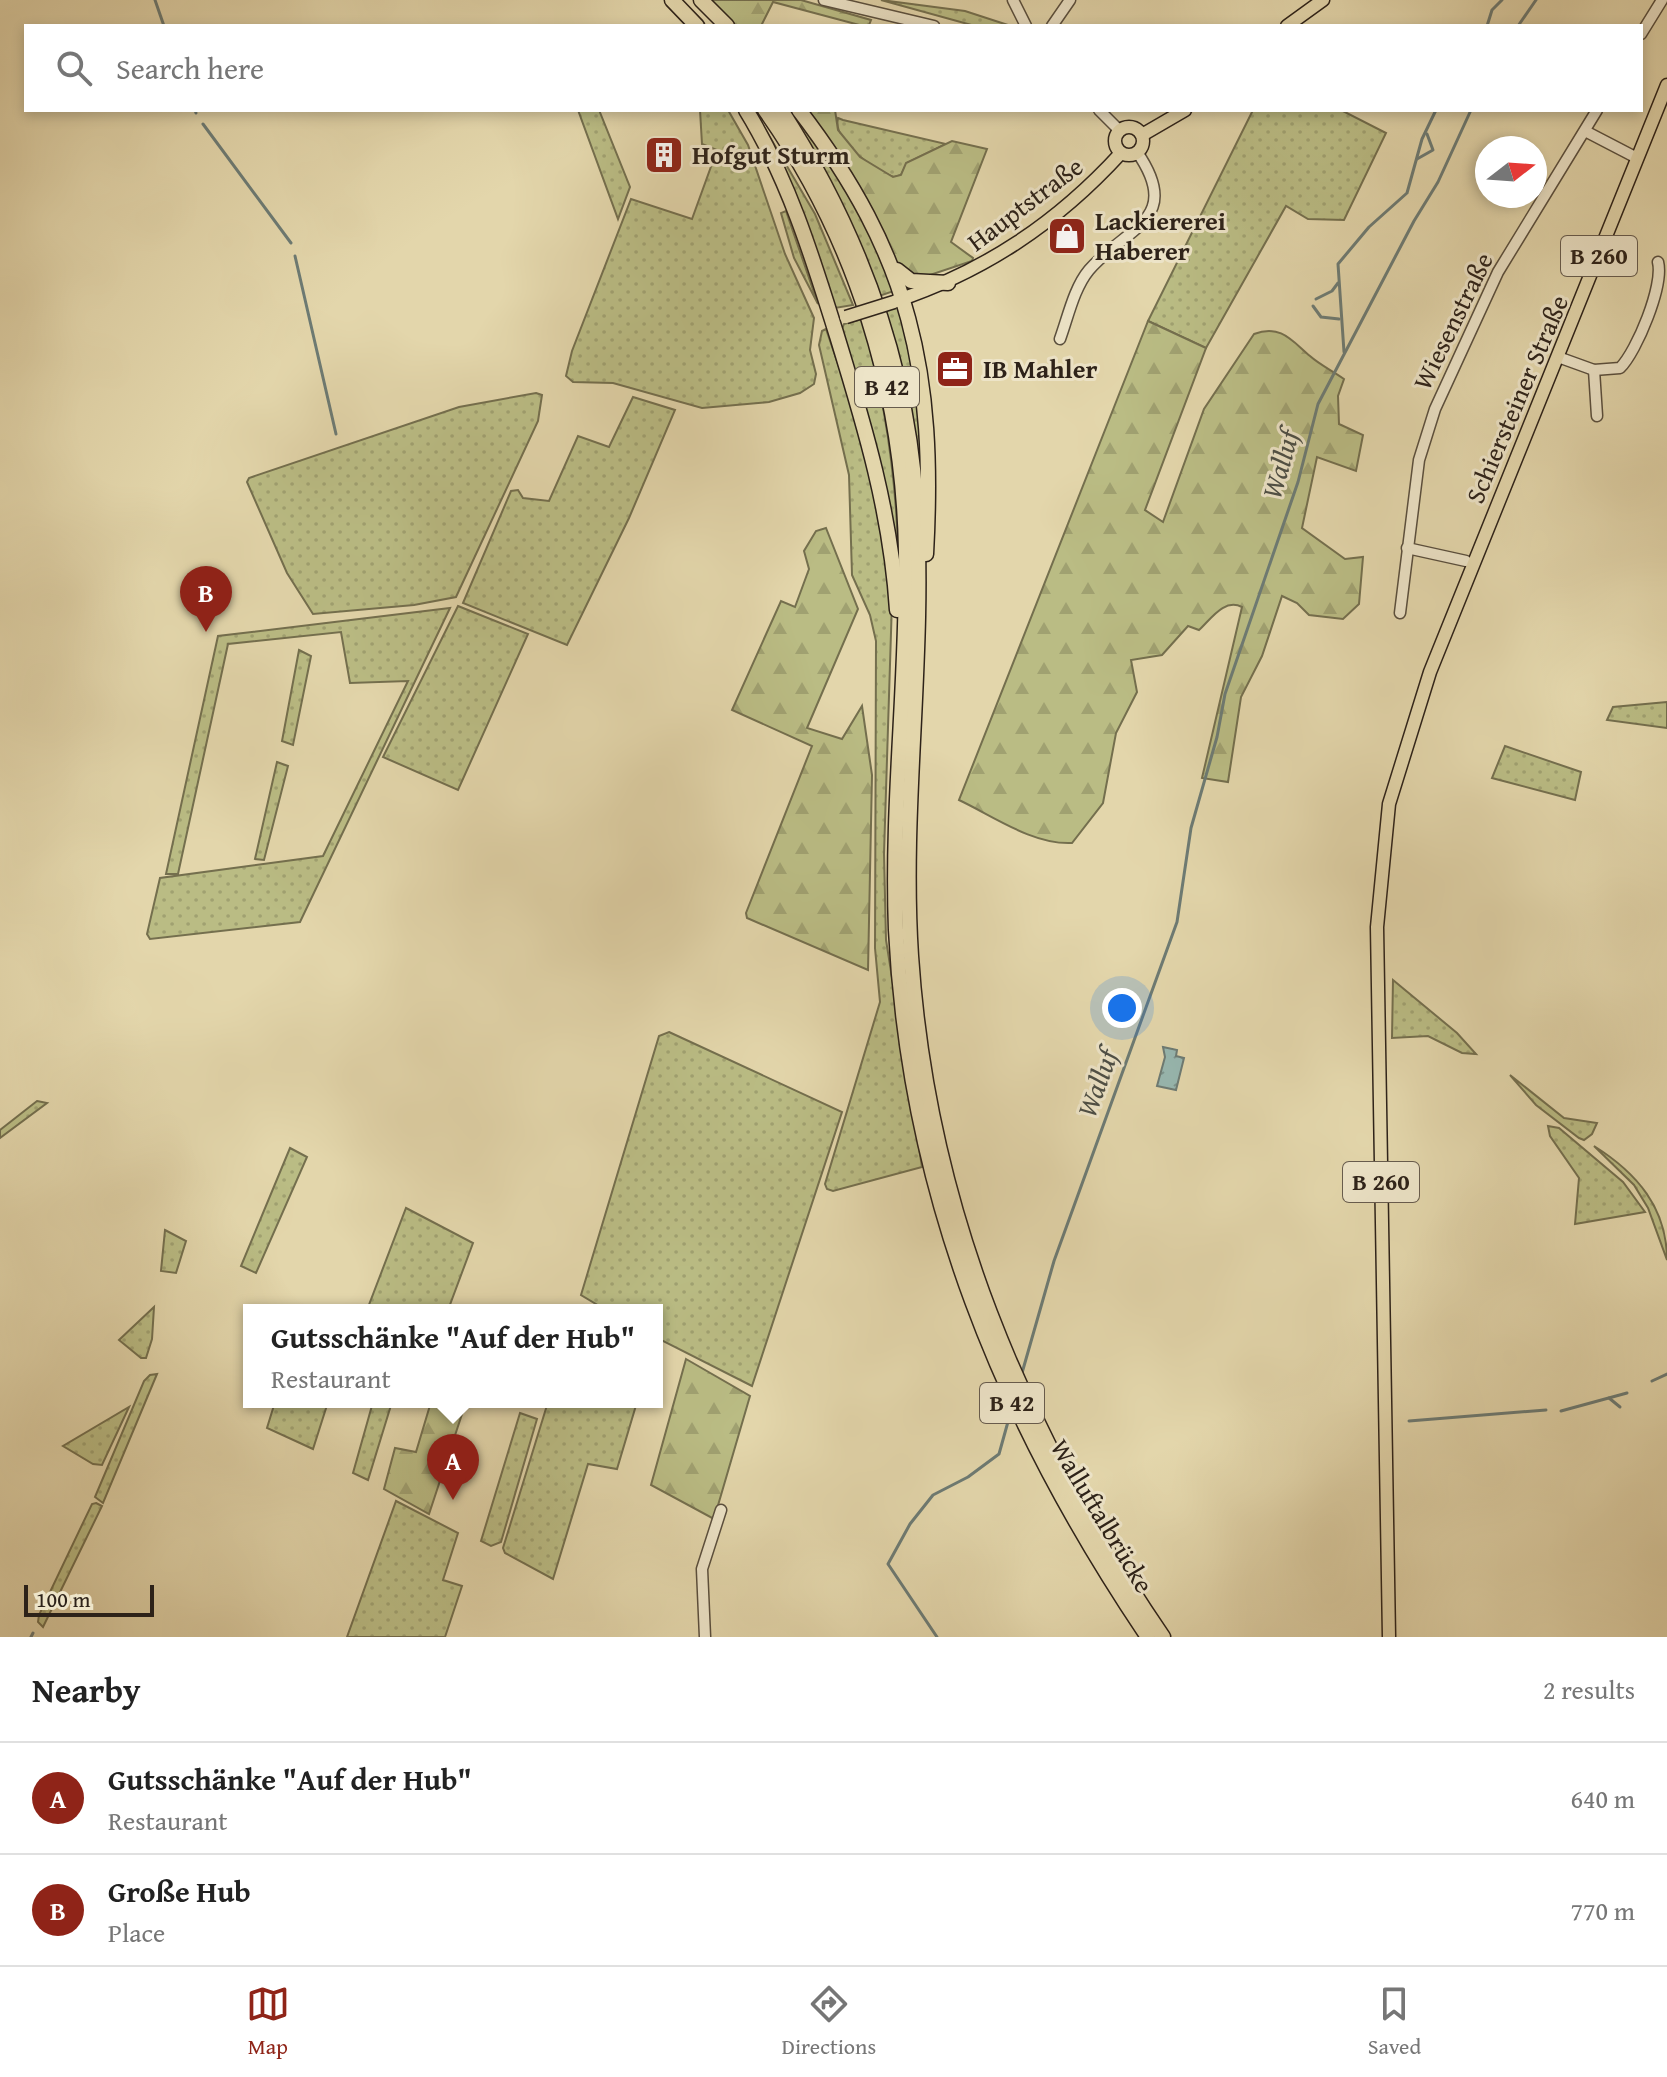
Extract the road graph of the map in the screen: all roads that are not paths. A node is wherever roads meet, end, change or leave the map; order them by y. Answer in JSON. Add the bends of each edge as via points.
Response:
{"nodes":[{"id":1,"x":662,"y":0,"type":"edge"},
{"id":2,"x":672,"y":0,"type":"edge"},
{"id":3,"x":690,"y":0,"type":"edge"},
{"id":4,"x":701,"y":0,"type":"edge"},
{"id":5,"x":824,"y":0,"type":"edge"},
{"id":6,"x":1013,"y":0,"type":"edge"},
{"id":7,"x":1070,"y":0,"type":"edge"},
{"id":8,"x":1323,"y":0,"type":"edge"},
{"id":9,"x":1662,"y":0,"type":"edge"},
{"id":10,"x":684,"y":24,"type":"edge"},
{"id":11,"x":695,"y":24,"type":"edge"},
{"id":12,"x":712,"y":24,"type":"edge"},
{"id":13,"x":725,"y":24,"type":"edge"},
{"id":14,"x":926,"y":24,"type":"edge"},
{"id":15,"x":1025,"y":24,"type":"edge"},
{"id":16,"x":1053,"y":24,"type":"edge"},
{"id":17,"x":1290,"y":24,"type":"edge"},
{"id":18,"x":1643,"y":31,"type":"edge"},
{"id":19,"x":1667,"y":85,"type":"edge"},
{"id":20,"x":747,"y":112,"type":"edge"},
{"id":21,"x":766,"y":112,"type":"edge"},
{"id":22,"x":782,"y":112,"type":"edge"},
{"id":23,"x":800,"y":112,"type":"edge"},
{"id":24,"x":1101,"y":112,"type":"edge"},
{"id":25,"x":1182,"y":112,"type":"edge"},
{"id":26,"x":1596,"y":112,"type":"edge"},
{"id":27,"x":1119,"y":130,"type":"junction"},
{"id":28,"x":1585,"y":131,"type":"junction"},
{"id":29,"x":1142,"y":135,"type":"junction"},
{"id":30,"x":1137,"y":152,"type":"junction"},
{"id":31,"x":1121,"y":153,"type":"junction"},
{"id":32,"x":1637,"y":158,"type":"junction"},
{"id":33,"x":1658,"y":262,"type":"dead end"},
{"id":34,"x":892,"y":263,"type":"junction"},
{"id":35,"x":948,"y":283,"type":"junction"},
{"id":36,"x":899,"y":300,"type":"junction"},
{"id":37,"x":839,"y":320,"type":"junction"},
{"id":38,"x":1060,"y":339,"type":"dead end"},
{"id":39,"x":1558,"y":357,"type":"junction"},
{"id":40,"x":1594,"y":370,"type":"junction"},
{"id":41,"x":1597,"y":416,"type":"dead end"},
{"id":42,"x":1407,"y":548,"type":"junction"},
{"id":43,"x":1466,"y":561,"type":"dead end"},
{"id":44,"x":1400,"y":613,"type":"dead end"},
{"id":45,"x":916,"y":639,"type":"junction"},
{"id":46,"x":902,"y":690,"type":"junction"},
{"id":47,"x":933,"y":1148,"type":"junction"},
{"id":48,"x":721,"y":1510,"type":"dead end"},
{"id":49,"x":1153,"y":1634,"type":"edge"},
{"id":50,"x":705,"y":1637,"type":"edge"},
{"id":51,"x":1389,"y":1637,"type":"edge"}],
"edges":[{"from":1,"to":10,"type":"highway"},
{"from":2,"to":11,"type":"highway"},
{"from":3,"to":12,"type":"highway"},
{"from":4,"to":13,"type":"highway"},
{"from":5,"to":14,"type":"street"},
{"from":6,"to":15,"type":"street"},
{"from":7,"to":16,"type":"street"},
{"from":8,"to":17,"type":"main road"},
{"from":9,"to":18,"type":"street"},
{"from":19,"to":32,"type":"main road","name":"Schiersteiner Straße","number":"B 260"},
{"from":20,"to":37,"type":"highway","via":[[787,192]]},
{"from":21,"to":46,"type":"highway","number":"B 42","via":[[841,243],[884,373],[905,508]]},
{"from":22,"to":45,"type":"highway","number":"B 42","via":[[849,232],[895,365],[916,504]]},
{"from":23,"to":34,"type":"highway","via":[[846,176]]},
{"from":24,"to":27,"type":"street"},
{"from":25,"to":29,"type":"main road"},
{"from":26,"to":28,"type":"street","name":"Wiesenstraße"},
{"from":27,"to":29,"type":"main road","via":[[1134,128]]},
{"from":27,"to":31,"type":"main road","via":[[1114,142]]},
{"from":28,"to":32,"type":"street"},
{"from":28,"to":42,"type":"street","name":"Wiesenstraße","via":[[1498,272],[1435,409],[1419,460]]},
{"from":29,"to":30,"type":"main road"},
{"from":30,"to":31,"type":"main road"},
{"from":30,"to":38,"type":"street","via":[[1153,182],[1154,207],[1141,226],[1085,276]]},
{"from":31,"to":35,"type":"main road","name":"Hauptstraße","via":[[1033,231],[997,258]]},
{"from":32,"to":39,"type":"main road","name":"Schiersteiner Straße","number":"B 260"},
{"from":33,"to":40,"type":"street","via":[[1659,283],[1626,362],[1613,372]]},
{"from":34,"to":35,"type":"highway","via":[[911,281]]},
{"from":34,"to":36,"type":"highway"},
{"from":35,"to":36,"type":"main road","name":"Hauptstraße"},
{"from":36,"to":37,"type":"main road","name":"Hauptstraße","bridge":true},
{"from":36,"to":45,"type":"highway","via":[[922,369],[927,445],[925,577]]},
{"from":37,"to":46,"type":"highway","via":[[885,505]]},
{"from":39,"to":40,"type":"street"},
{"from":39,"to":51,"type":"main road","name":"Schiersteiner Straße","number":"B 260","via":[[1409,730],[1385,829],[1377,927]]},
{"from":40,"to":41,"type":"street"},
{"from":42,"to":43,"type":"street"},
{"from":42,"to":44,"type":"street","name":"Wiesenstraße"},
{"from":45,"to":47,"type":"highway","number":"B 42","via":[[908,909]]},
{"from":46,"to":47,"type":"highway","number":"B 42","via":[[896,931],[906,1034]]},
{"from":47,"to":49,"type":"highway","name":"Walluftalbrücke","number":"B 42","via":[[958,1263],[1014,1408],[1068,1512]]},
{"from":48,"to":50,"type":"street","via":[[702,1569]]}]}
